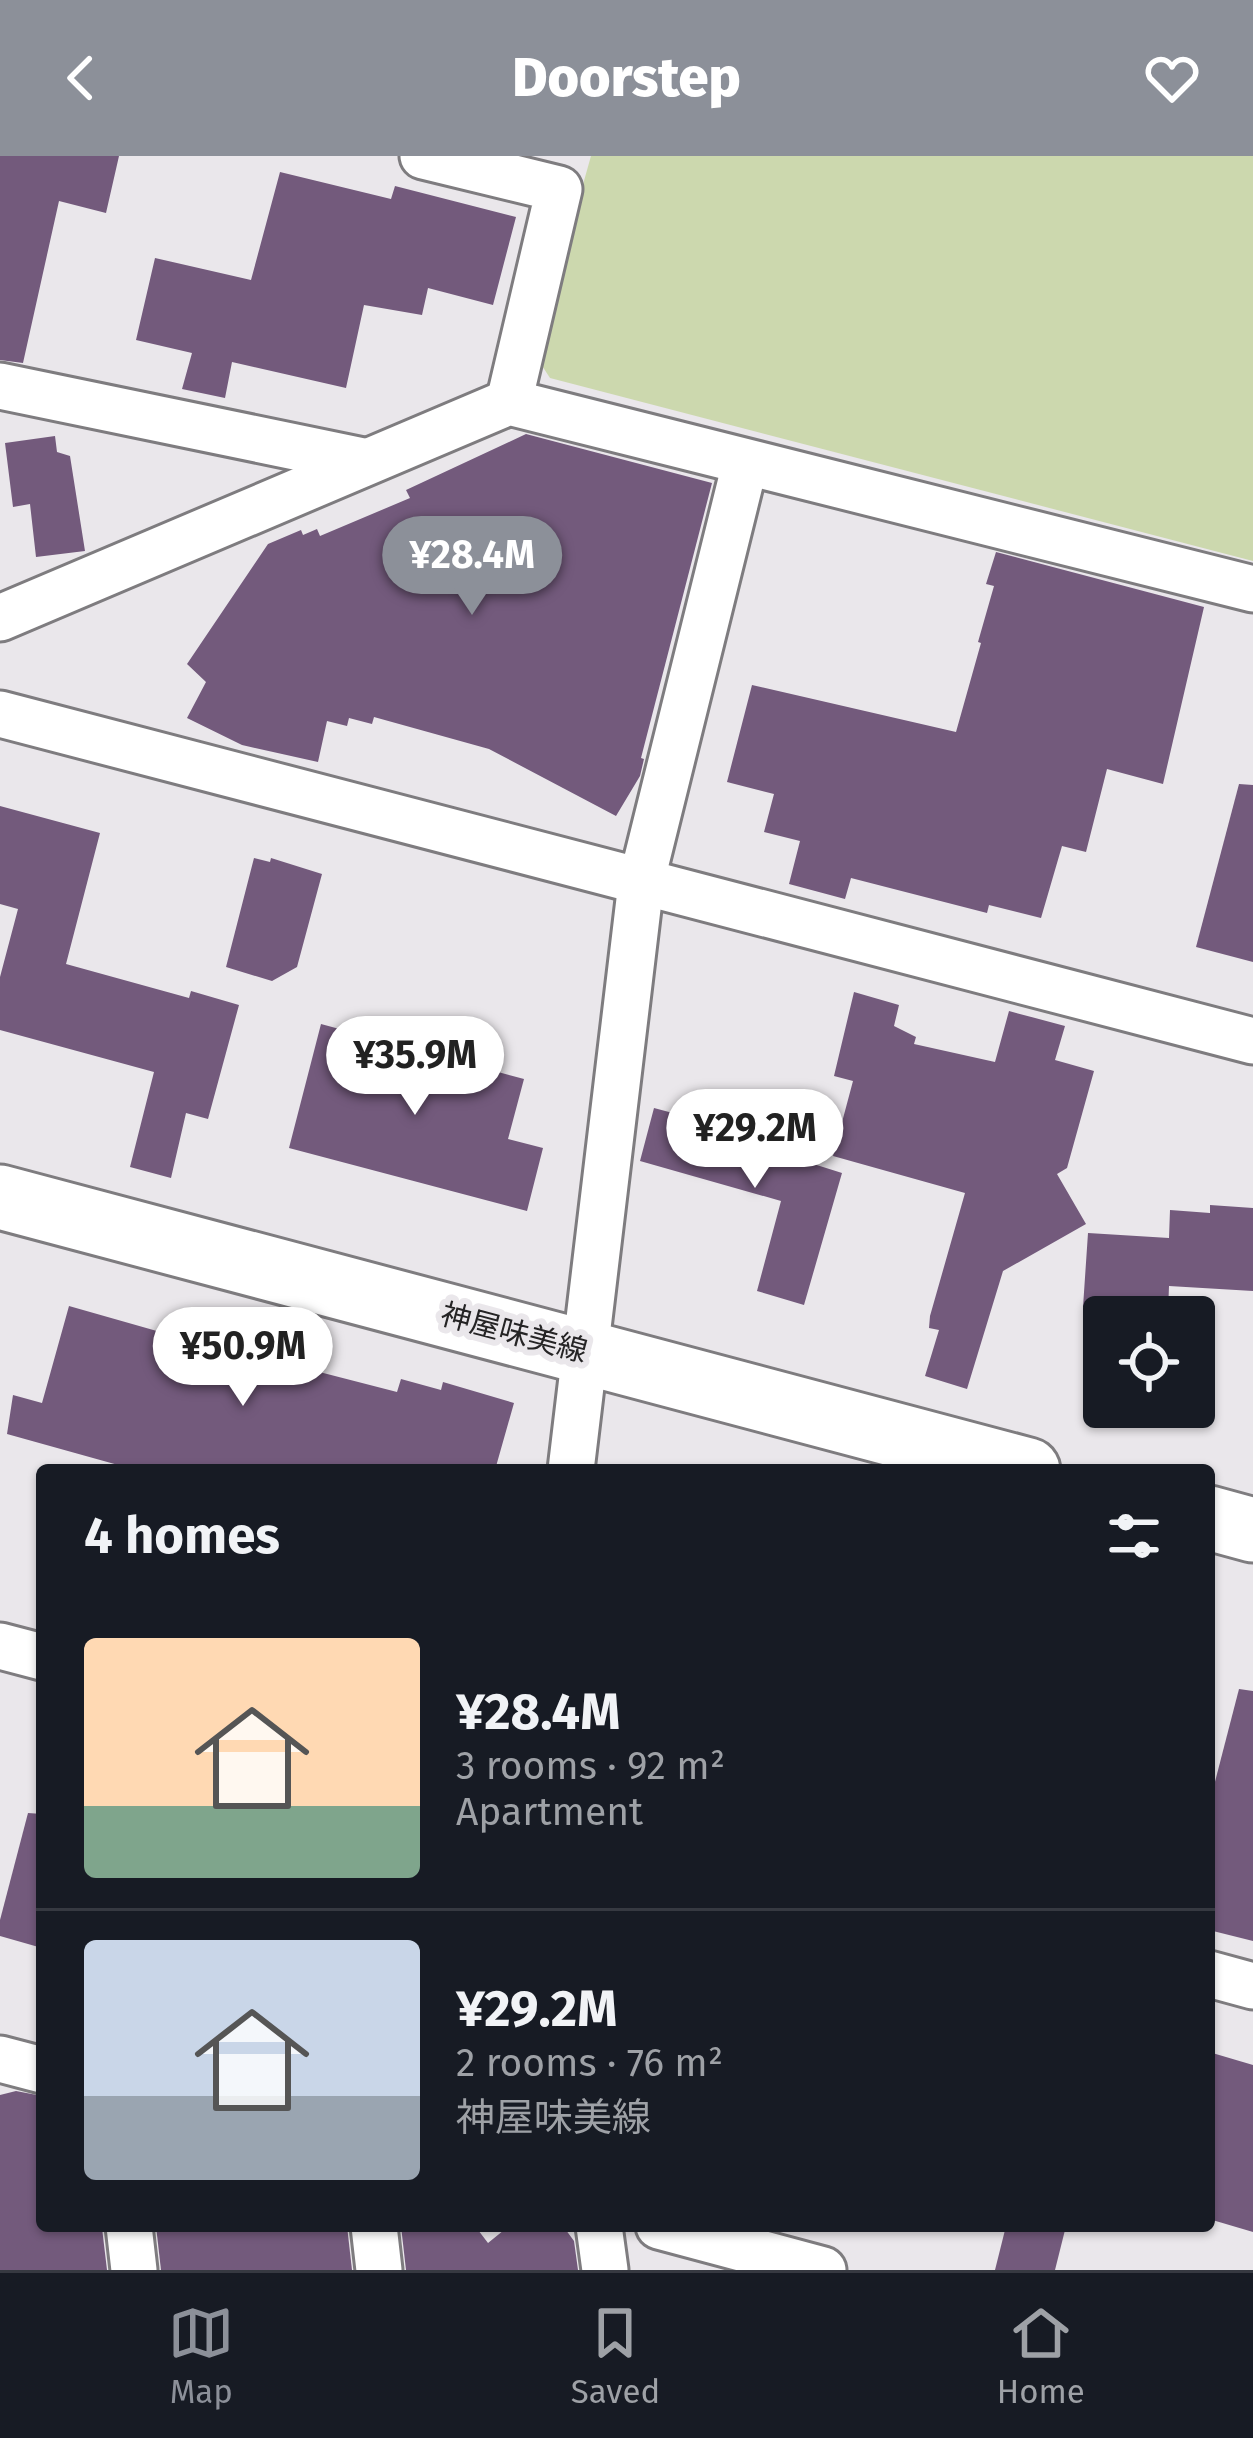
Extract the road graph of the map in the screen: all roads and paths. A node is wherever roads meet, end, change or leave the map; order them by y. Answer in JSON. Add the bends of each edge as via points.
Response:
{"nodes":[{"id":1,"x":422,"y":156,"type":"edge"},
{"id":2,"x":0,"y":386,"type":"edge"},
{"id":3,"x":509,"y":402,"type":"junction"},
{"id":4,"x":362,"y":461,"type":"junction"},
{"id":5,"x":745,"y":464,"type":"junction"},
{"id":6,"x":1253,"y":589,"type":"edge"},
{"id":7,"x":0,"y":617,"type":"edge"},
{"id":8,"x":0,"y":714,"type":"edge"},
{"id":9,"x":641,"y":883,"type":"junction"},
{"id":10,"x":1253,"y":1041,"type":"edge"},
{"id":11,"x":0,"y":1197,"type":"edge"},
{"id":12,"x":583,"y":1352,"type":"junction"},
{"id":13,"x":572,"y":1464,"type":"edge"},
{"id":14,"x":1005,"y":1464,"type":"edge"},
{"id":15,"x":1215,"y":1520,"type":"edge"},
{"id":16,"x":1253,"y":1530,"type":"edge"},
{"id":17,"x":0,"y":1646,"type":"edge"},
{"id":18,"x":36,"y":1655,"type":"edge"},
{"id":19,"x":1215,"y":1976,"type":"edge"},
{"id":20,"x":1253,"y":1986,"type":"edge"},
{"id":21,"x":0,"y":2059,"type":"edge"},
{"id":22,"x":36,"y":2068,"type":"edge"},
{"id":23,"x":130,"y":2232,"type":"edge"},
{"id":24,"x":375,"y":2232,"type":"edge"},
{"id":25,"x":600,"y":2232,"type":"edge"},
{"id":26,"x":681,"y":2232,"type":"edge"},
{"id":27,"x":134,"y":2270,"type":"edge"},
{"id":28,"x":379,"y":2270,"type":"edge"},
{"id":29,"x":605,"y":2270,"type":"edge"},
{"id":30,"x":823,"y":2270,"type":"edge"}],
"edges":[{"from":1,"to":3,"type":"street","via":[[559,189]]},
{"from":2,"to":4,"type":"street"},
{"from":3,"to":4,"type":"street"},
{"from":3,"to":5,"type":"street"},
{"from":4,"to":7,"type":"street"},
{"from":5,"to":6,"type":"street"},
{"from":5,"to":9,"type":"street"},
{"from":8,"to":9,"type":"street"},
{"from":9,"to":10,"type":"street"},
{"from":9,"to":12,"type":"street"},
{"from":11,"to":12,"type":"main road","name":"神屋味美線"},
{"from":12,"to":13,"type":"street"},
{"from":12,"to":14,"type":"main road","name":"神屋味美線"},
{"from":15,"to":16,"type":"main road"},
{"from":17,"to":18,"type":"street"},
{"from":19,"to":20,"type":"street"},
{"from":21,"to":22,"type":"street"},
{"from":23,"to":27,"type":"street"},
{"from":24,"to":28,"type":"street"},
{"from":25,"to":29,"type":"street"},
{"from":26,"to":30,"type":"street"}]}
